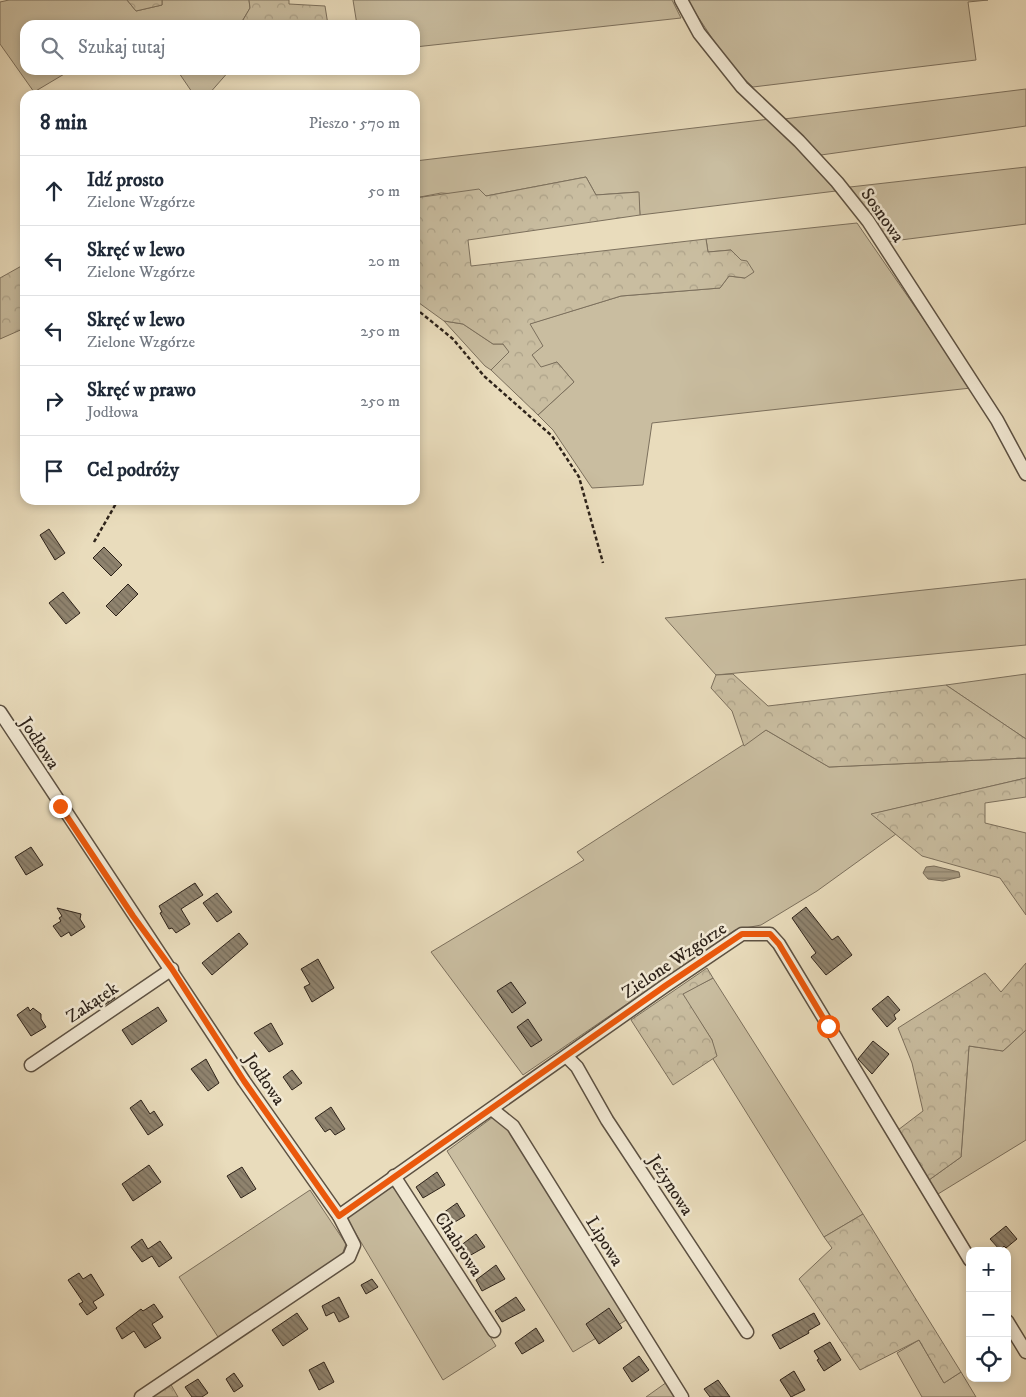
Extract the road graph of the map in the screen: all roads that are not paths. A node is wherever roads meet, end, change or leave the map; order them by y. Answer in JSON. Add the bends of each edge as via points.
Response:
{"nodes":[{"id":1,"x":682,"y":0,"type":"edge"},
{"id":2,"x":1026,"y":474,"type":"edge"},
{"id":3,"x":0,"y":712,"type":"edge"},
{"id":4,"x":172,"y":969,"type":"junction"},
{"id":5,"x":566,"y":1057,"type":"junction"},
{"id":6,"x":32,"y":1065,"type":"dead end"},
{"id":7,"x":493,"y":1110,"type":"junction"},
{"id":8,"x":394,"y":1176,"type":"junction"},
{"id":9,"x":339,"y":1216,"type":"junction"},
{"id":10,"x":966,"y":1253,"type":"edge"},
{"id":11,"x":1011,"y":1328,"type":"edge"},
{"id":12,"x":494,"y":1331,"type":"dead end"},
{"id":13,"x":747,"y":1332,"type":"dead end"},
{"id":14,"x":1026,"y":1352,"type":"edge"},
{"id":15,"x":141,"y":1397,"type":"edge"},
{"id":16,"x":682,"y":1397,"type":"edge"}],
"edges":[{"from":1,"to":2,"type":"street","name":"Sosnowa","via":[[699,33],[742,87],[799,141],[868,221],[997,420]]},
{"from":3,"to":4,"type":"street","name":"Jodłowa","via":[[133,916]]},
{"from":4,"to":6,"type":"street","name":"Zakątek"},
{"from":4,"to":9,"type":"street","name":"Jodłowa","via":[[244,1081]]},
{"from":5,"to":7,"type":"street","name":"Zielone Wzgórze"},
{"from":5,"to":10,"type":"street","name":"Zielone Wzgórze","via":[[742,934],[770,934]]},
{"from":5,"to":13,"type":"street","name":"Jeżynowa","via":[[577,1066],[607,1120]]},
{"from":7,"to":8,"type":"street","name":"Zielone Wzgórze"},
{"from":7,"to":16,"type":"street","name":"Lipowa","via":[[512,1126]]},
{"from":8,"to":9,"type":"street","name":"Zielone Wzgórze"},
{"from":8,"to":12,"type":"street","name":"Chabrowa"},
{"from":9,"to":15,"type":"street","name":"Jodłowa","via":[[354,1245],[349,1257]]},
{"from":11,"to":14,"type":"street"}]}
